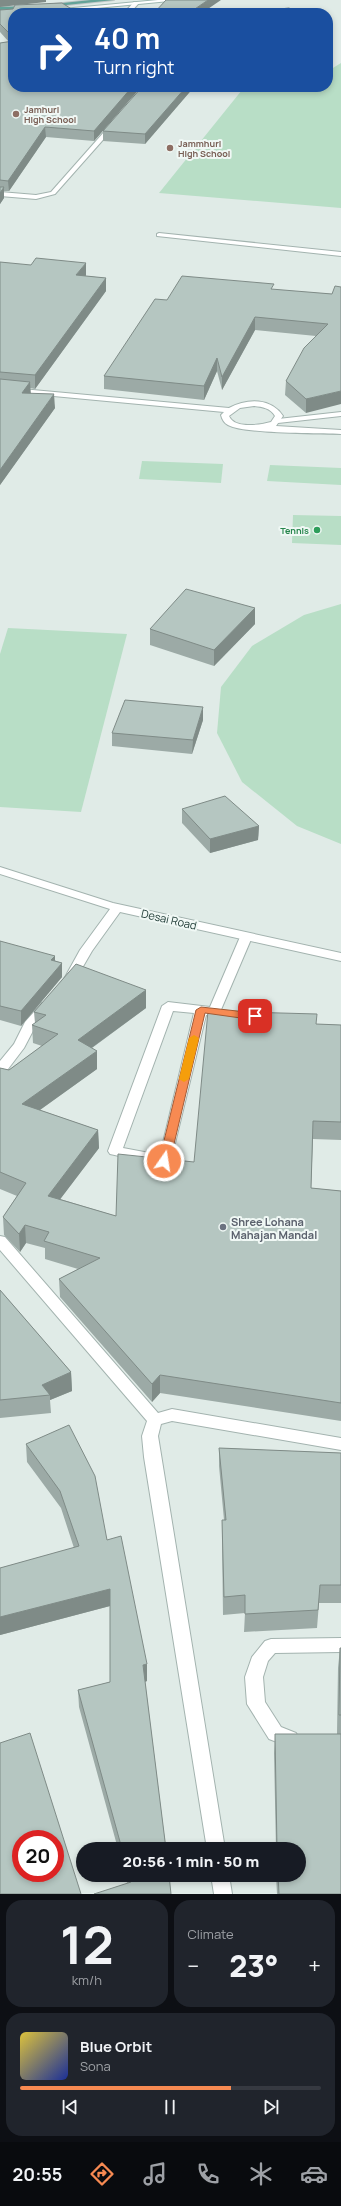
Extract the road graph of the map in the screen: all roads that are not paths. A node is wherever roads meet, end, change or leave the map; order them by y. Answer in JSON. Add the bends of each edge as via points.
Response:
{"nodes":[{"id":1,"x":111,"y":0,"type":"edge"},
{"id":2,"x":177,"y":0,"type":"edge"},
{"id":3,"x":136,"y":3,"type":"junction"},
{"id":4,"x":41,"y":8,"type":"joint"},
{"id":5,"x":132,"y":8,"type":"edge"},
{"id":6,"x":120,"y":117,"type":"edge"},
{"id":7,"x":0,"y":194,"type":"edge"},
{"id":8,"x":159,"y":235,"type":"dead end"},
{"id":9,"x":341,"y":254,"type":"edge"},
{"id":10,"x":0,"y":389,"type":"edge"},
{"id":11,"x":229,"y":410,"type":"junction"},
{"id":12,"x":341,"y":414,"type":"edge"},
{"id":13,"x":278,"y":421,"type":"junction"},
{"id":14,"x":264,"y":427,"type":"junction"},
{"id":15,"x":341,"y":432,"type":"edge"},
{"id":16,"x":0,"y":870,"type":"edge"},
{"id":17,"x":117,"y":908,"type":"junction"},
{"id":18,"x":246,"y":937,"type":"junction"},
{"id":19,"x":341,"y":957,"type":"edge"},
{"id":20,"x":64,"y":985,"type":"edge"},
{"id":21,"x":54,"y":997,"type":"edge"},
{"id":22,"x":201,"y":1010,"type":"junction"},
{"id":23,"x":214,"y":1012,"type":"junction"},
{"id":24,"x":229,"y":1013,"type":"edge"},
{"id":25,"x":0,"y":1070,"type":"edge"},
{"id":26,"x":0,"y":1240,"type":"edge"},
{"id":27,"x":155,"y":1420,"type":"junction"},
{"id":28,"x":341,"y":1444,"type":"edge"},
{"id":29,"x":341,"y":1645,"type":"edge"},
{"id":30,"x":310,"y":1742,"type":"edge"},
{"id":31,"x":215,"y":1842,"type":"edge"},
{"id":32,"x":221,"y":1882,"type":"edge"},
{"id":33,"x":223,"y":1894,"type":"edge"}],
"edges":[{"from":1,"to":4,"type":"main road"},
{"from":2,"to":3,"type":"street"},
{"from":3,"to":4,"type":"street"},
{"from":3,"to":5,"type":"street"},
{"from":6,"to":7,"type":"street","via":[[53,193],[36,197]]},
{"from":8,"to":9,"type":"street"},
{"from":10,"to":11,"type":"street"},
{"from":11,"to":13,"type":"street","via":[[243,404],[264,406],[277,412]]},
{"from":11,"to":14,"type":"street","via":[[225,415],[230,423],[245,427]]},
{"from":12,"to":13,"type":"street"},
{"from":13,"to":14,"type":"street"},
{"from":14,"to":15,"type":"street"},
{"from":16,"to":17,"type":"street","name":"Desai Road"},
{"from":17,"to":18,"type":"street","name":"Desai Road"},
{"from":17,"to":20,"type":"street","via":[[86,950],[74,974]]},
{"from":18,"to":19,"type":"street","name":"Desai Road"},
{"from":18,"to":23,"type":"street"},
{"from":21,"to":25,"type":"street","via":[[29,1025],[20,1045]]},
{"from":22,"to":22,"type":"street","via":[[168,1006],[115,1151],[164,1161]]},
{"from":22,"to":23,"type":"street"},
{"from":23,"to":24,"type":"street"},
{"from":26,"to":27,"type":"street"},
{"from":27,"to":28,"type":"street","via":[[172,1415]]},
{"from":27,"to":31,"type":"street","via":[[150,1436],[152,1457]]},
{"from":29,"to":30,"type":"street","via":[[271,1646],[261,1657],[254,1677],[256,1704],[275,1733],[294,1741]]},
{"from":32,"to":33,"type":"street"}]}
